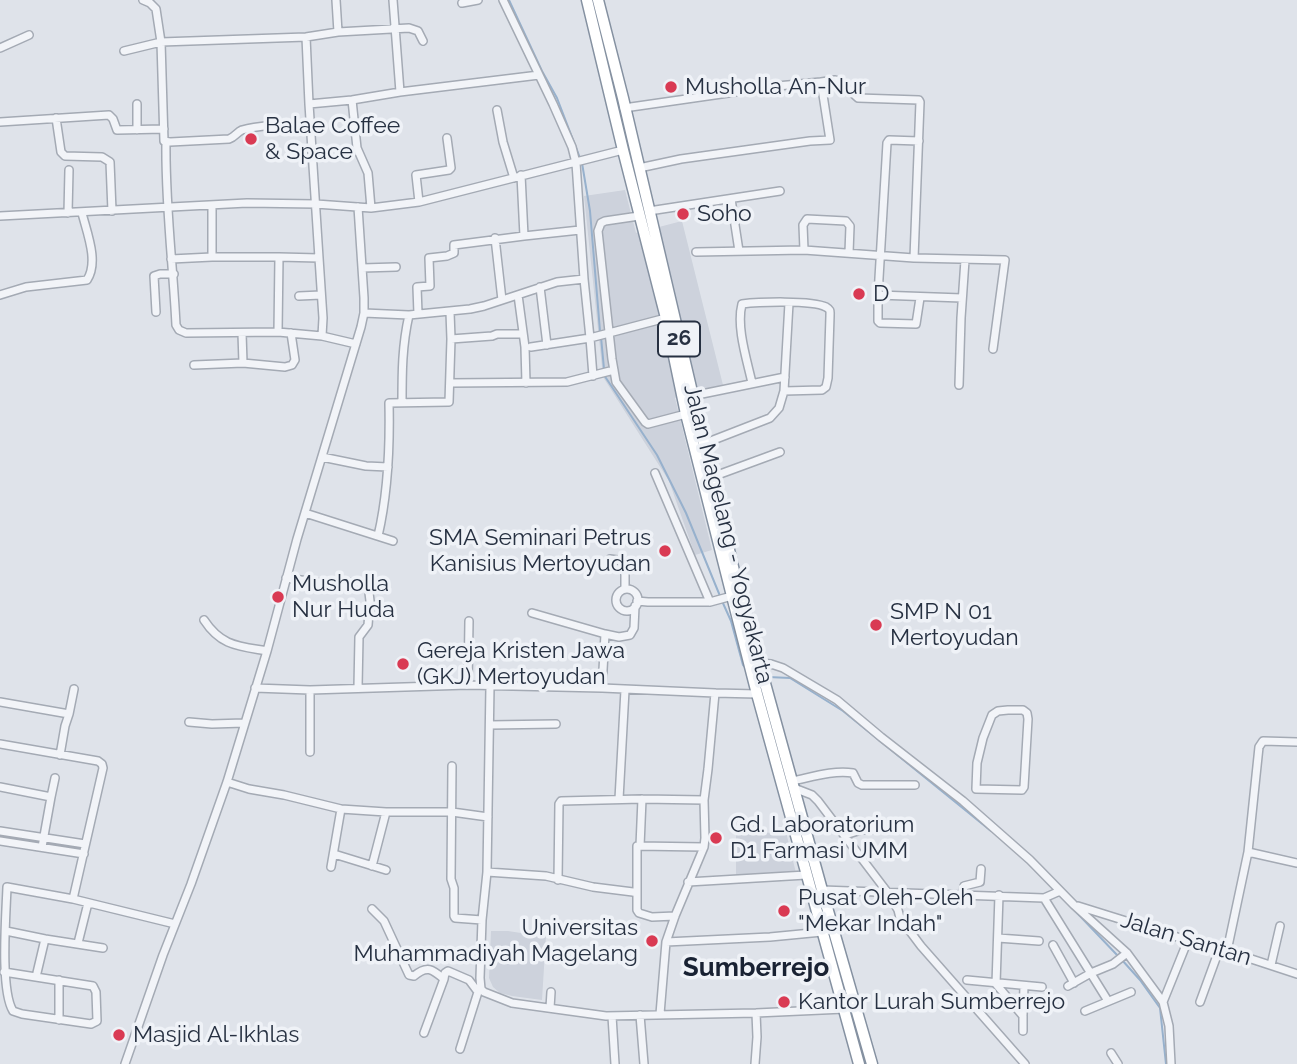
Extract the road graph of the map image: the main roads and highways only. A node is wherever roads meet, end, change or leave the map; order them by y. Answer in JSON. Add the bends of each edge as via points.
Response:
{"nodes":[{"id":1,"x":587,"y":0,"type":"edge"},
{"id":2,"x":598,"y":0,"type":"edge"},
{"id":3,"x":644,"y":213,"type":"junction"},
{"id":4,"x":730,"y":571,"type":"junction"},
{"id":5,"x":756,"y":665,"type":"junction"},
{"id":6,"x":846,"y":972,"type":"junction"},
{"id":7,"x":833,"y":973,"type":"junction"},
{"id":8,"x":859,"y":1064,"type":"edge"},
{"id":9,"x":872,"y":1064,"type":"edge"}],
"edges":[{"from":1,"to":3,"type":"highway","name":"Jalan Magelang - Yogyakarta","number":"26","via":[[623,150]]},
{"from":2,"to":3,"type":"highway","name":"Jalan Magelang - Yogyakarta","number":"26","via":[[639,168]]},
{"from":3,"to":4,"type":"highway","name":"Jalan Magelang - Yogyakarta","number":"26","via":[[712,477]]},
{"from":3,"to":4,"type":"highway","name":"Jalan Magelang - Yogyakarta","number":"26","via":[[686,414]]},
{"from":4,"to":5,"type":"highway","name":"Jalan Magelang - Yogyakarta","number":"26"},
{"from":4,"to":5,"type":"highway","name":"Jalan Magelang - Yogyakarta","number":"26","via":[[730,597]]},
{"from":5,"to":6,"type":"highway","name":"Jalan Magelang - Yogyakarta","number":"26","via":[[764,676]]},
{"from":5,"to":7,"type":"highway","name":"Jalan Magelang - Yogyakarta","number":"26","via":[[756,690]]},
{"from":6,"to":7,"type":"highway"},
{"from":6,"to":9,"type":"highway","name":"Jalan Magelang - Yogyakarta","number":"26"},
{"from":7,"to":8,"type":"highway","name":"Jalan Magelang - Yogyakarta","number":"26"}]}
